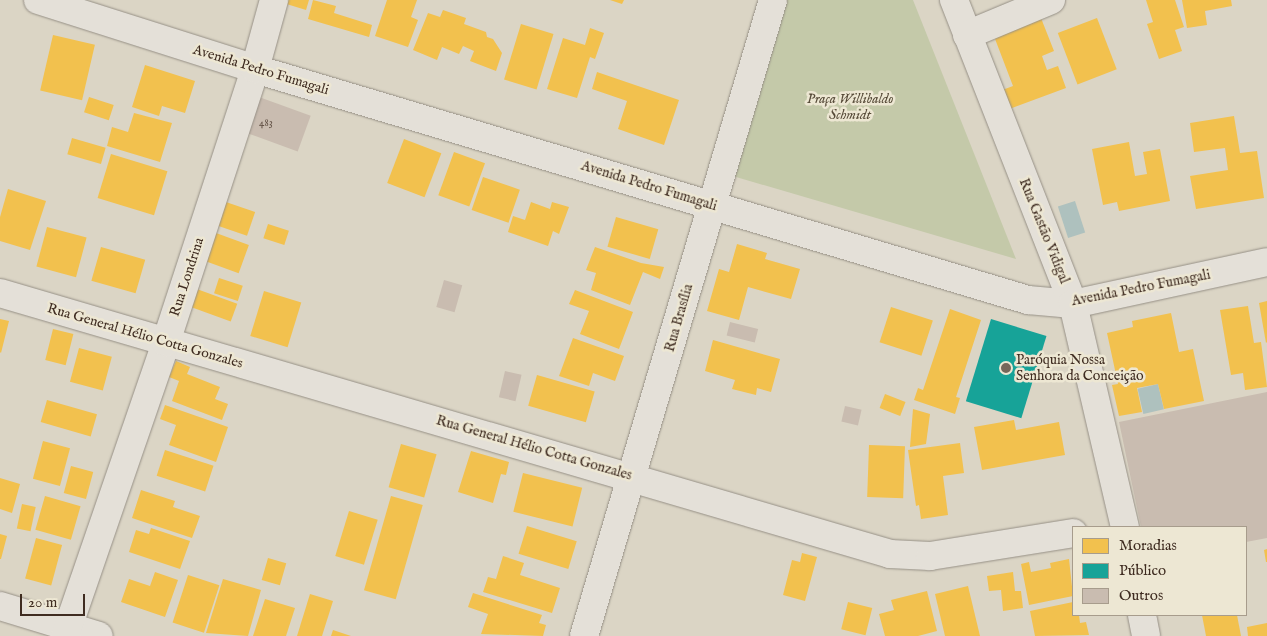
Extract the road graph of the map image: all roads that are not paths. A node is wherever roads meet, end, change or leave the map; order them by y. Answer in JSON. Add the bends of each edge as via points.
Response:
{"nodes":[{"id":1,"x":38,"y":0,"type":"edge"},
{"id":2,"x":274,"y":0,"type":"edge"},
{"id":3,"x":773,"y":0,"type":"edge"},
{"id":4,"x":954,"y":0,"type":"edge"},
{"id":5,"x":1051,"y":0,"type":"edge"},
{"id":6,"x":967,"y":35,"type":"junction"},
{"id":7,"x":255,"y":69,"type":"junction"},
{"id":8,"x":712,"y":204,"type":"junction"},
{"id":9,"x":1267,"y":262,"type":"edge"},
{"id":10,"x":0,"y":293,"type":"edge"},
{"id":11,"x":1073,"y":304,"type":"junction"},
{"id":12,"x":166,"y":342,"type":"junction"},
{"id":13,"x":632,"y":476,"type":"junction"},
{"id":14,"x":1119,"y":526,"type":"edge"},
{"id":15,"x":1072,"y":533,"type":"edge"},
{"id":16,"x":0,"y":606,"type":"edge"},
{"id":17,"x":1142,"y":616,"type":"edge"},
{"id":18,"x":66,"y":631,"type":"edge"},
{"id":19,"x":99,"y":636,"type":"edge"},
{"id":20,"x":584,"y":636,"type":"edge"},
{"id":21,"x":1146,"y":636,"type":"edge"}],
"edges":[{"from":1,"to":7,"type":"street","name":"Avenida Pedro Fumagali"},
{"from":2,"to":7,"type":"street","name":"Rua Londrina"},
{"from":3,"to":8,"type":"street","name":"Rua Brasília"},
{"from":4,"to":6,"type":"street","name":"Rua Gastão Vidigal"},
{"from":5,"to":6,"type":"street"},
{"from":6,"to":11,"type":"street","name":"Rua Gastão Vidigal"},
{"from":7,"to":8,"type":"street","name":"Avenida Pedro Fumagali"},
{"from":7,"to":12,"type":"street","name":"Rua Londrina"},
{"from":8,"to":11,"type":"street","name":"Avenida Pedro Fumagali","via":[[1028,300]]},
{"from":8,"to":13,"type":"street","name":"Rua Brasília"},
{"from":9,"to":11,"type":"street","name":"Avenida Pedro Fumagali"},
{"from":10,"to":12,"type":"street","name":"Rua General Hélio Cotta Gonzales"},
{"from":11,"to":14,"type":"street","name":"Rua Gastão Vidigal"},
{"from":12,"to":13,"type":"street","name":"Rua General Hélio Cotta Gonzales"},
{"from":12,"to":18,"type":"street","name":"Rua Londrina"},
{"from":13,"to":15,"type":"street","name":"Rua General Hélio Cotta Gonzales","via":[[890,554],[930,556]]},
{"from":13,"to":20,"type":"street","name":"Rua Brasília"},
{"from":16,"to":18,"type":"street"},
{"from":17,"to":21,"type":"street"},
{"from":18,"to":19,"type":"street"}]}
